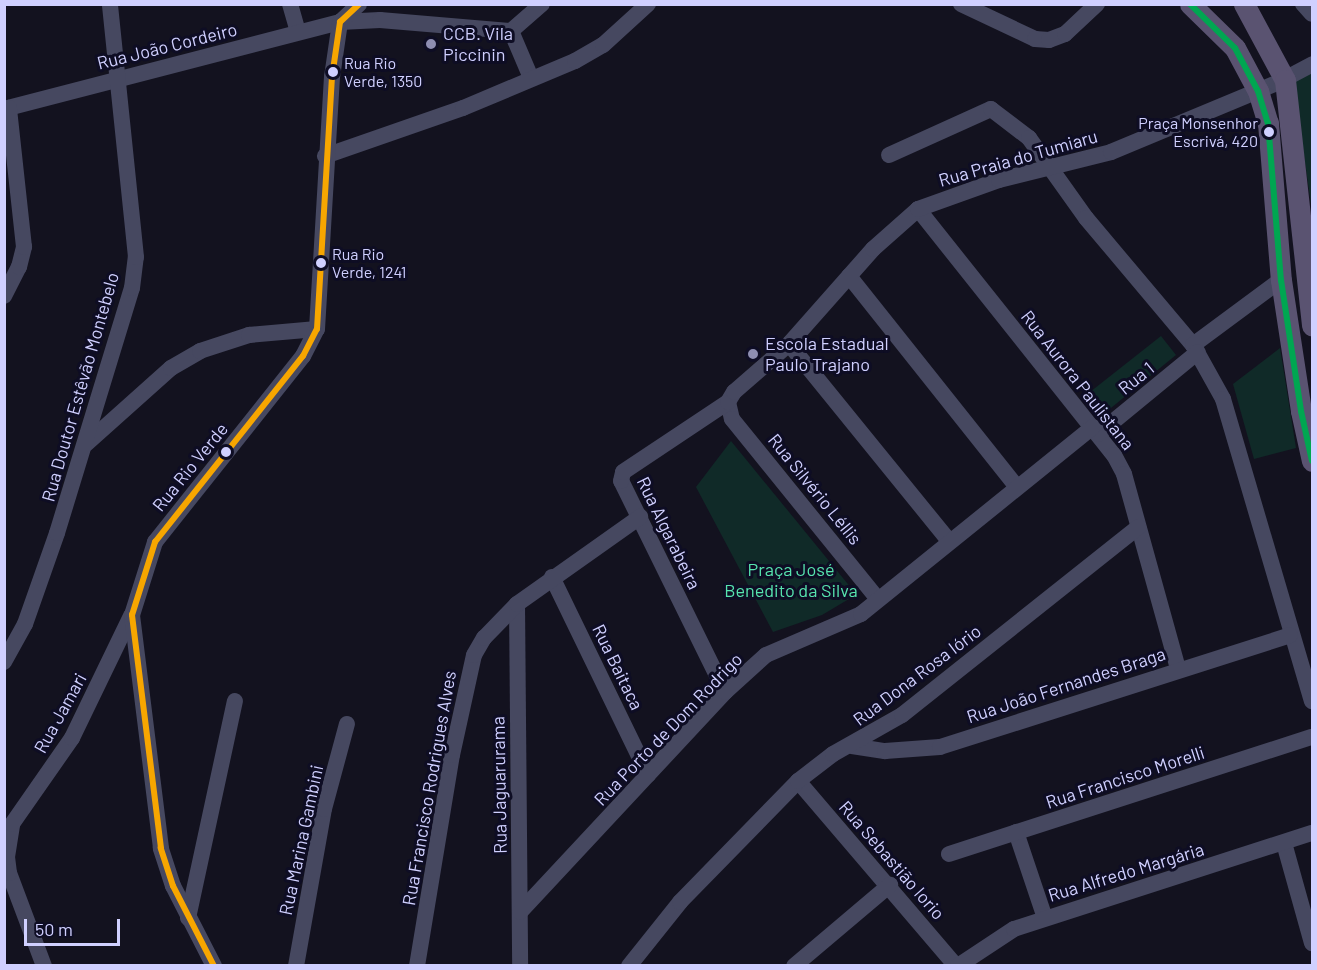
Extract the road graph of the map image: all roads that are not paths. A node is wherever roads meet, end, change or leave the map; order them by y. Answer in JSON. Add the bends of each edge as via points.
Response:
{"nodes":[{"id":1,"x":110,"y":4,"type":"edge"},
{"id":2,"x":290,"y":4,"type":"edge"},
{"id":3,"x":359,"y":4,"type":"edge"},
{"id":4,"x":542,"y":4,"type":"edge"},
{"id":5,"x":648,"y":4,"type":"edge"},
{"id":6,"x":961,"y":4,"type":"edge"},
{"id":7,"x":1097,"y":4,"type":"edge"},
{"id":8,"x":1190,"y":4,"type":"edge"},
{"id":9,"x":1244,"y":4,"type":"edge"},
{"id":10,"x":1303,"y":4,"type":"edge"},
{"id":11,"x":1312,"y":14,"type":"edge"},
{"id":12,"x":340,"y":22,"type":"junction"},
{"id":13,"x":511,"y":31,"type":"junction"},
{"id":14,"x":298,"y":33,"type":"junction"},
{"id":15,"x":1312,"y":64,"type":"edge"},
{"id":16,"x":531,"y":78,"type":"junction"},
{"id":17,"x":115,"y":79,"type":"junction"},
{"id":18,"x":1285,"y":80,"type":"junction"},
{"id":19,"x":1258,"y":91,"type":"junction"},
{"id":20,"x":7,"y":109,"type":"edge"},
{"id":21,"x":889,"y":155,"type":"dead end"},
{"id":22,"x":325,"y":156,"type":"junction"},
{"id":23,"x":1052,"y":169,"type":"junction"},
{"id":24,"x":918,"y":209,"type":"junction"},
{"id":25,"x":849,"y":276,"type":"junction"},
{"id":26,"x":1281,"y":280,"type":"junction"},
{"id":27,"x":4,"y":296,"type":"edge"},
{"id":28,"x":1312,"y":326,"type":"edge"},
{"id":29,"x":317,"y":329,"type":"junction"},
{"id":30,"x":789,"y":344,"type":"junction"},
{"id":31,"x":1196,"y":348,"type":"junction"},
{"id":32,"x":728,"y":402,"type":"junction"},
{"id":33,"x":1096,"y":431,"type":"junction"},
{"id":34,"x":86,"y":444,"type":"junction"},
{"id":35,"x":1312,"y":461,"type":"edge"},
{"id":36,"x":1017,"y":486,"type":"junction"},
{"id":37,"x":640,"y":517,"type":"junction"},
{"id":38,"x":1138,"y":526,"type":"junction"},
{"id":39,"x":949,"y":541,"type":"junction"},
{"id":40,"x":552,"y":577,"type":"junction"},
{"id":41,"x":878,"y":599,"type":"junction"},
{"id":42,"x":517,"y":604,"type":"junction"},
{"id":43,"x":132,"y":615,"type":"junction"},
{"id":44,"x":1290,"y":635,"type":"junction"},
{"id":45,"x":4,"y":662,"type":"edge"},
{"id":46,"x":108,"y":664,"type":"junction"},
{"id":47,"x":1178,"y":669,"type":"junction"},
{"id":48,"x":140,"y":683,"type":"junction"},
{"id":49,"x":725,"y":692,"type":"junction"},
{"id":50,"x":235,"y":701,"type":"dead end"},
{"id":51,"x":1312,"y":701,"type":"edge"},
{"id":52,"x":347,"y":724,"type":"dead end"},
{"id":53,"x":1312,"y":737,"type":"edge"},
{"id":54,"x":852,"y":746,"type":"junction"},
{"id":55,"x":648,"y":775,"type":"junction"},
{"id":56,"x":798,"y":781,"type":"junction"},
{"id":57,"x":8,"y":822,"type":"edge"},
{"id":58,"x":1016,"y":832,"type":"junction"},
{"id":59,"x":1312,"y":832,"type":"edge"},
{"id":60,"x":1284,"y":843,"type":"junction"},
{"id":61,"x":950,"y":854,"type":"dead end"},
{"id":62,"x":890,"y":885,"type":"junction"},
{"id":63,"x":10,"y":897,"type":"edge"},
{"id":64,"x":520,"y":912,"type":"junction"},
{"id":65,"x":188,"y":918,"type":"junction"},
{"id":66,"x":1046,"y":918,"type":"junction"},
{"id":67,"x":1312,"y":943,"type":"edge"},
{"id":68,"x":44,"y":966,"type":"edge"},
{"id":69,"x":214,"y":966,"type":"edge"},
{"id":70,"x":296,"y":966,"type":"edge"},
{"id":71,"x":417,"y":966,"type":"edge"},
{"id":72,"x":520,"y":966,"type":"edge"},
{"id":73,"x":629,"y":966,"type":"edge"},
{"id":74,"x":794,"y":966,"type":"edge"},
{"id":75,"x":957,"y":966,"type":"edge"}],
"edges":[{"from":1,"to":17,"type":"street","name":"Rua Doutor Estêvão Montebelo"},
{"from":2,"to":14,"type":"street"},
{"from":3,"to":12,"type":"street"},
{"from":4,"to":13,"type":"street"},
{"from":5,"to":16,"type":"street","via":[[603,45]]},
{"from":6,"to":7,"type":"street","via":[[1035,39],[1049,40],[1065,34]]},
{"from":8,"to":19,"type":"main road","via":[[1235,48]]},
{"from":9,"to":18,"type":"main road"},
{"from":10,"to":11,"type":"street"},
{"from":12,"to":13,"type":"street","name":"Rua João Cordeiro","via":[[380,20]]},
{"from":12,"to":14,"type":"street","name":"Rua João Cordeiro"},
{"from":12,"to":22,"type":"street","name":"Rua Rio Verde"},
{"from":13,"to":16,"type":"street"},
{"from":14,"to":17,"type":"street","name":"Rua João Cordeiro"},
{"from":15,"to":18,"type":"street","name":"Rua Praia do Tumiaru"},
{"from":16,"to":22,"type":"street","via":[[463,108]]},
{"from":17,"to":20,"type":"street","name":"Rua João Cordeiro"},
{"from":17,"to":34,"type":"street","name":"Rua Doutor Estêvão Montebelo","via":[[135,257],[132,288]]},
{"from":18,"to":19,"type":"street","name":"Rua Praia do Tumiaru"},
{"from":18,"to":28,"type":"main road"},
{"from":19,"to":23,"type":"street","name":"Rua Praia do Tumiaru","via":[[1111,152]]},
{"from":19,"to":26,"type":"main road","via":[[1271,137]]},
{"from":20,"to":27,"type":"street","via":[[24,247]]},
{"from":21,"to":23,"type":"street","via":[[990,109],[1029,138]]},
{"from":22,"to":29,"type":"street","name":"Rua Rio Verde"},
{"from":23,"to":24,"type":"street","name":"Rua Praia do Tumiaru","via":[[999,180]]},
{"from":23,"to":31,"type":"street","via":[[1086,218]]},
{"from":24,"to":25,"type":"street","name":"Rua Praia do Tumiaru"},
{"from":24,"to":33,"type":"street","name":"Rua Aurora Paulistana"},
{"from":25,"to":30,"type":"street","name":"Rua Praia do Tumiaru"},
{"from":25,"to":36,"type":"street"},
{"from":26,"to":31,"type":"street","name":"Rua 1"},
{"from":26,"to":35,"type":"main road"},
{"from":29,"to":34,"type":"street","via":[[249,335],[200,351],[171,368]]},
{"from":29,"to":43,"type":"street","name":"Rua Rio Verde","via":[[303,356],[155,542]]},
{"from":30,"to":32,"type":"street","name":"Rua Praia do Tumiaru","via":[[734,392]]},
{"from":30,"to":39,"type":"street"},
{"from":31,"to":33,"type":"street","name":"Rua 1"},
{"from":31,"to":44,"type":"street","via":[[1223,399]]},
{"from":32,"to":37,"type":"street","name":"Rua Algarabeira","via":[[623,472],[621,481]]},
{"from":32,"to":41,"type":"street","name":"Rua Silvério Léllis","via":[[732,419]]},
{"from":33,"to":36,"type":"street","name":"Rua Porto de Dom Rodrigo"},
{"from":33,"to":38,"type":"street","name":"Rua Aurora Paulistana","via":[[1124,474]]},
{"from":34,"to":45,"type":"street","name":"Rua Doutor Estêvão Montebelo","via":[[25,624]]},
{"from":36,"to":39,"type":"street","name":"Rua Porto de Dom Rodrigo"},
{"from":37,"to":40,"type":"street","name":"Rua Francisco Rodrigues Alves"},
{"from":37,"to":49,"type":"street","name":"Rua Algarabeira"},
{"from":38,"to":47,"type":"street","name":"Rua Aurora Paulistana"},
{"from":38,"to":54,"type":"street","name":"Rua Dona Rosa Iório","via":[[902,715]]},
{"from":39,"to":41,"type":"street","name":"Rua Porto de Dom Rodrigo"},
{"from":40,"to":42,"type":"street","name":"Rua Francisco Rodrigues Alves"},
{"from":40,"to":55,"type":"street","name":"Rua Baitaca"},
{"from":41,"to":49,"type":"street","name":"Rua Porto de Dom Rodrigo","via":[[842,625],[788,643],[766,655]]},
{"from":42,"to":64,"type":"street","name":"Rua Jaguarurama"},
{"from":42,"to":71,"type":"street","name":"Rua Francisco Rodrigues Alves","via":[[484,638],[468,675]]},
{"from":43,"to":46,"type":"street","name":"Rua Jamari"},
{"from":43,"to":48,"type":"street","name":"Rua Rio Verde"},
{"from":44,"to":47,"type":"street","name":"Rua João Fernandes Braga"},
{"from":44,"to":51,"type":"street"},
{"from":46,"to":48,"type":"street","via":[[117,658],[127,661]]},
{"from":46,"to":57,"type":"street","name":"Rua Jamari","via":[[72,738]]},
{"from":47,"to":54,"type":"street","name":"Rua João Fernandes Braga","via":[[940,747],[885,751]]},
{"from":48,"to":65,"type":"street","name":"Rua Rio Verde","via":[[161,848]]},
{"from":49,"to":55,"type":"street","name":"Rua Porto de Dom Rodrigo"},
{"from":50,"to":65,"type":"street"},
{"from":52,"to":70,"type":"street","name":"Rua Marina Gambini","via":[[324,809]]},
{"from":53,"to":58,"type":"street","name":"Rua Francisco Morelli"},
{"from":54,"to":56,"type":"street","name":"Rua Dona Rosa Iório","via":[[833,754]]},
{"from":55,"to":64,"type":"street","name":"Rua Porto de Dom Rodrigo"},
{"from":56,"to":62,"type":"street","name":"Rua Sebastião Iorio"},
{"from":56,"to":73,"type":"street","name":"Rua Dona Rosa Iório","via":[[680,902]]},
{"from":57,"to":63,"type":"street"},
{"from":58,"to":61,"type":"street","name":"Rua Francisco Morelli"},
{"from":58,"to":66,"type":"street"},
{"from":59,"to":60,"type":"street","name":"Rua Alfredo Margária"},
{"from":60,"to":66,"type":"street","name":"Rua Alfredo Margária"},
{"from":60,"to":67,"type":"street"},
{"from":62,"to":74,"type":"street"},
{"from":62,"to":75,"type":"street","name":"Rua Sebastião Iorio"},
{"from":63,"to":68,"type":"street"},
{"from":64,"to":72,"type":"street","name":"Rua Jaguarurama"},
{"from":65,"to":69,"type":"street","name":"Rua Rio Verde"},
{"from":66,"to":75,"type":"street","name":"Rua Alfredo Margária","via":[[1014,929]]}]}
